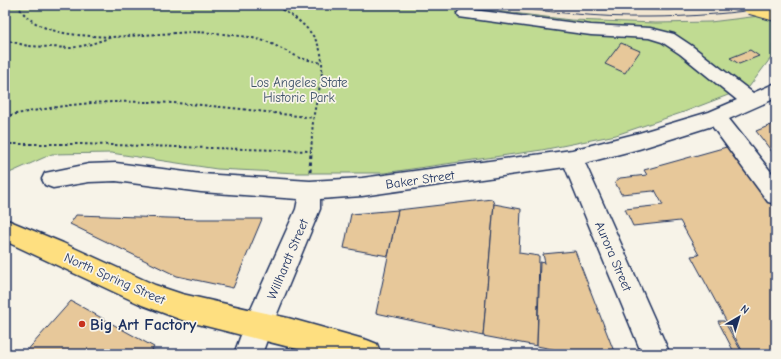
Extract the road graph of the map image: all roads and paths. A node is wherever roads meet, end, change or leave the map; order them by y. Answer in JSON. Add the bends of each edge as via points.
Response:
{"nodes":[{"id":1,"x":17,"y":5,"type":"edge"},
{"id":2,"x":273,"y":5,"type":"edge"},
{"id":3,"x":751,"y":5,"type":"edge"},
{"id":4,"x":776,"y":12,"type":"edge"},
{"id":5,"x":465,"y":14,"type":"dead end"},
{"id":6,"x":112,"y":37,"type":"junction"},
{"id":7,"x":5,"y":40,"type":"edge"},
{"id":8,"x":322,"y":63,"type":"junction"},
{"id":9,"x":776,"y":90,"type":"edge"},
{"id":10,"x":751,"y":101,"type":"junction"},
{"id":11,"x":5,"y":116,"type":"edge"},
{"id":12,"x":716,"y":117,"type":"junction"},
{"id":13,"x":314,"y":118,"type":"junction"},
{"id":14,"x":5,"y":144,"type":"edge"},
{"id":15,"x":572,"y":158,"type":"junction"},
{"id":16,"x":53,"y":179,"type":"dead end"},
{"id":17,"x":310,"y":190,"type":"junction"},
{"id":18,"x":776,"y":195,"type":"edge"},
{"id":19,"x":5,"y":230,"type":"edge"},
{"id":20,"x":258,"y":326,"type":"junction"},
{"id":21,"x":248,"y":354,"type":"edge"},
{"id":22,"x":367,"y":354,"type":"edge"},
{"id":23,"x":656,"y":354,"type":"edge"}],
"edges":[{"from":1,"to":6,"type":"path","via":[[27,17],[50,30]]},
{"from":2,"to":8,"type":"path","via":[[294,17],[312,34],[320,51]]},
{"from":3,"to":4,"type":"main road","bridge":true},
{"from":5,"to":10,"type":"street","via":[[591,30],[650,33],[668,38]]},
{"from":6,"to":7,"type":"path","via":[[71,48],[28,46]]},
{"from":6,"to":8,"type":"path","via":[[192,32],[248,37],[268,42],[300,58]]},
{"from":8,"to":13,"type":"path"},
{"from":9,"to":10,"type":"street","name":"Baker Street"},
{"from":10,"to":12,"type":"street","name":"Baker Street"},
{"from":11,"to":13,"type":"path","via":[[60,106],[137,102],[218,107]]},
{"from":12,"to":15,"type":"street","name":"Baker Street"},
{"from":12,"to":18,"type":"street"},
{"from":13,"to":14,"type":"path","via":[[311,151]]},
{"from":15,"to":17,"type":"street","name":"Baker Street","via":[[362,187]]},
{"from":15,"to":23,"type":"street","name":"Aurora Street"},
{"from":16,"to":17,"type":"street","name":"Baker Street","via":[[116,172],[200,182]]},
{"from":17,"to":20,"type":"street","name":"Willhardt Street","via":[[308,209]]},
{"from":19,"to":20,"type":"main road","name":"North Spring Street","via":[[151,296],[182,307]]},
{"from":20,"to":21,"type":"street","name":"Willhardt Street"},
{"from":20,"to":22,"type":"main road","name":"North Spring Street"}]}
